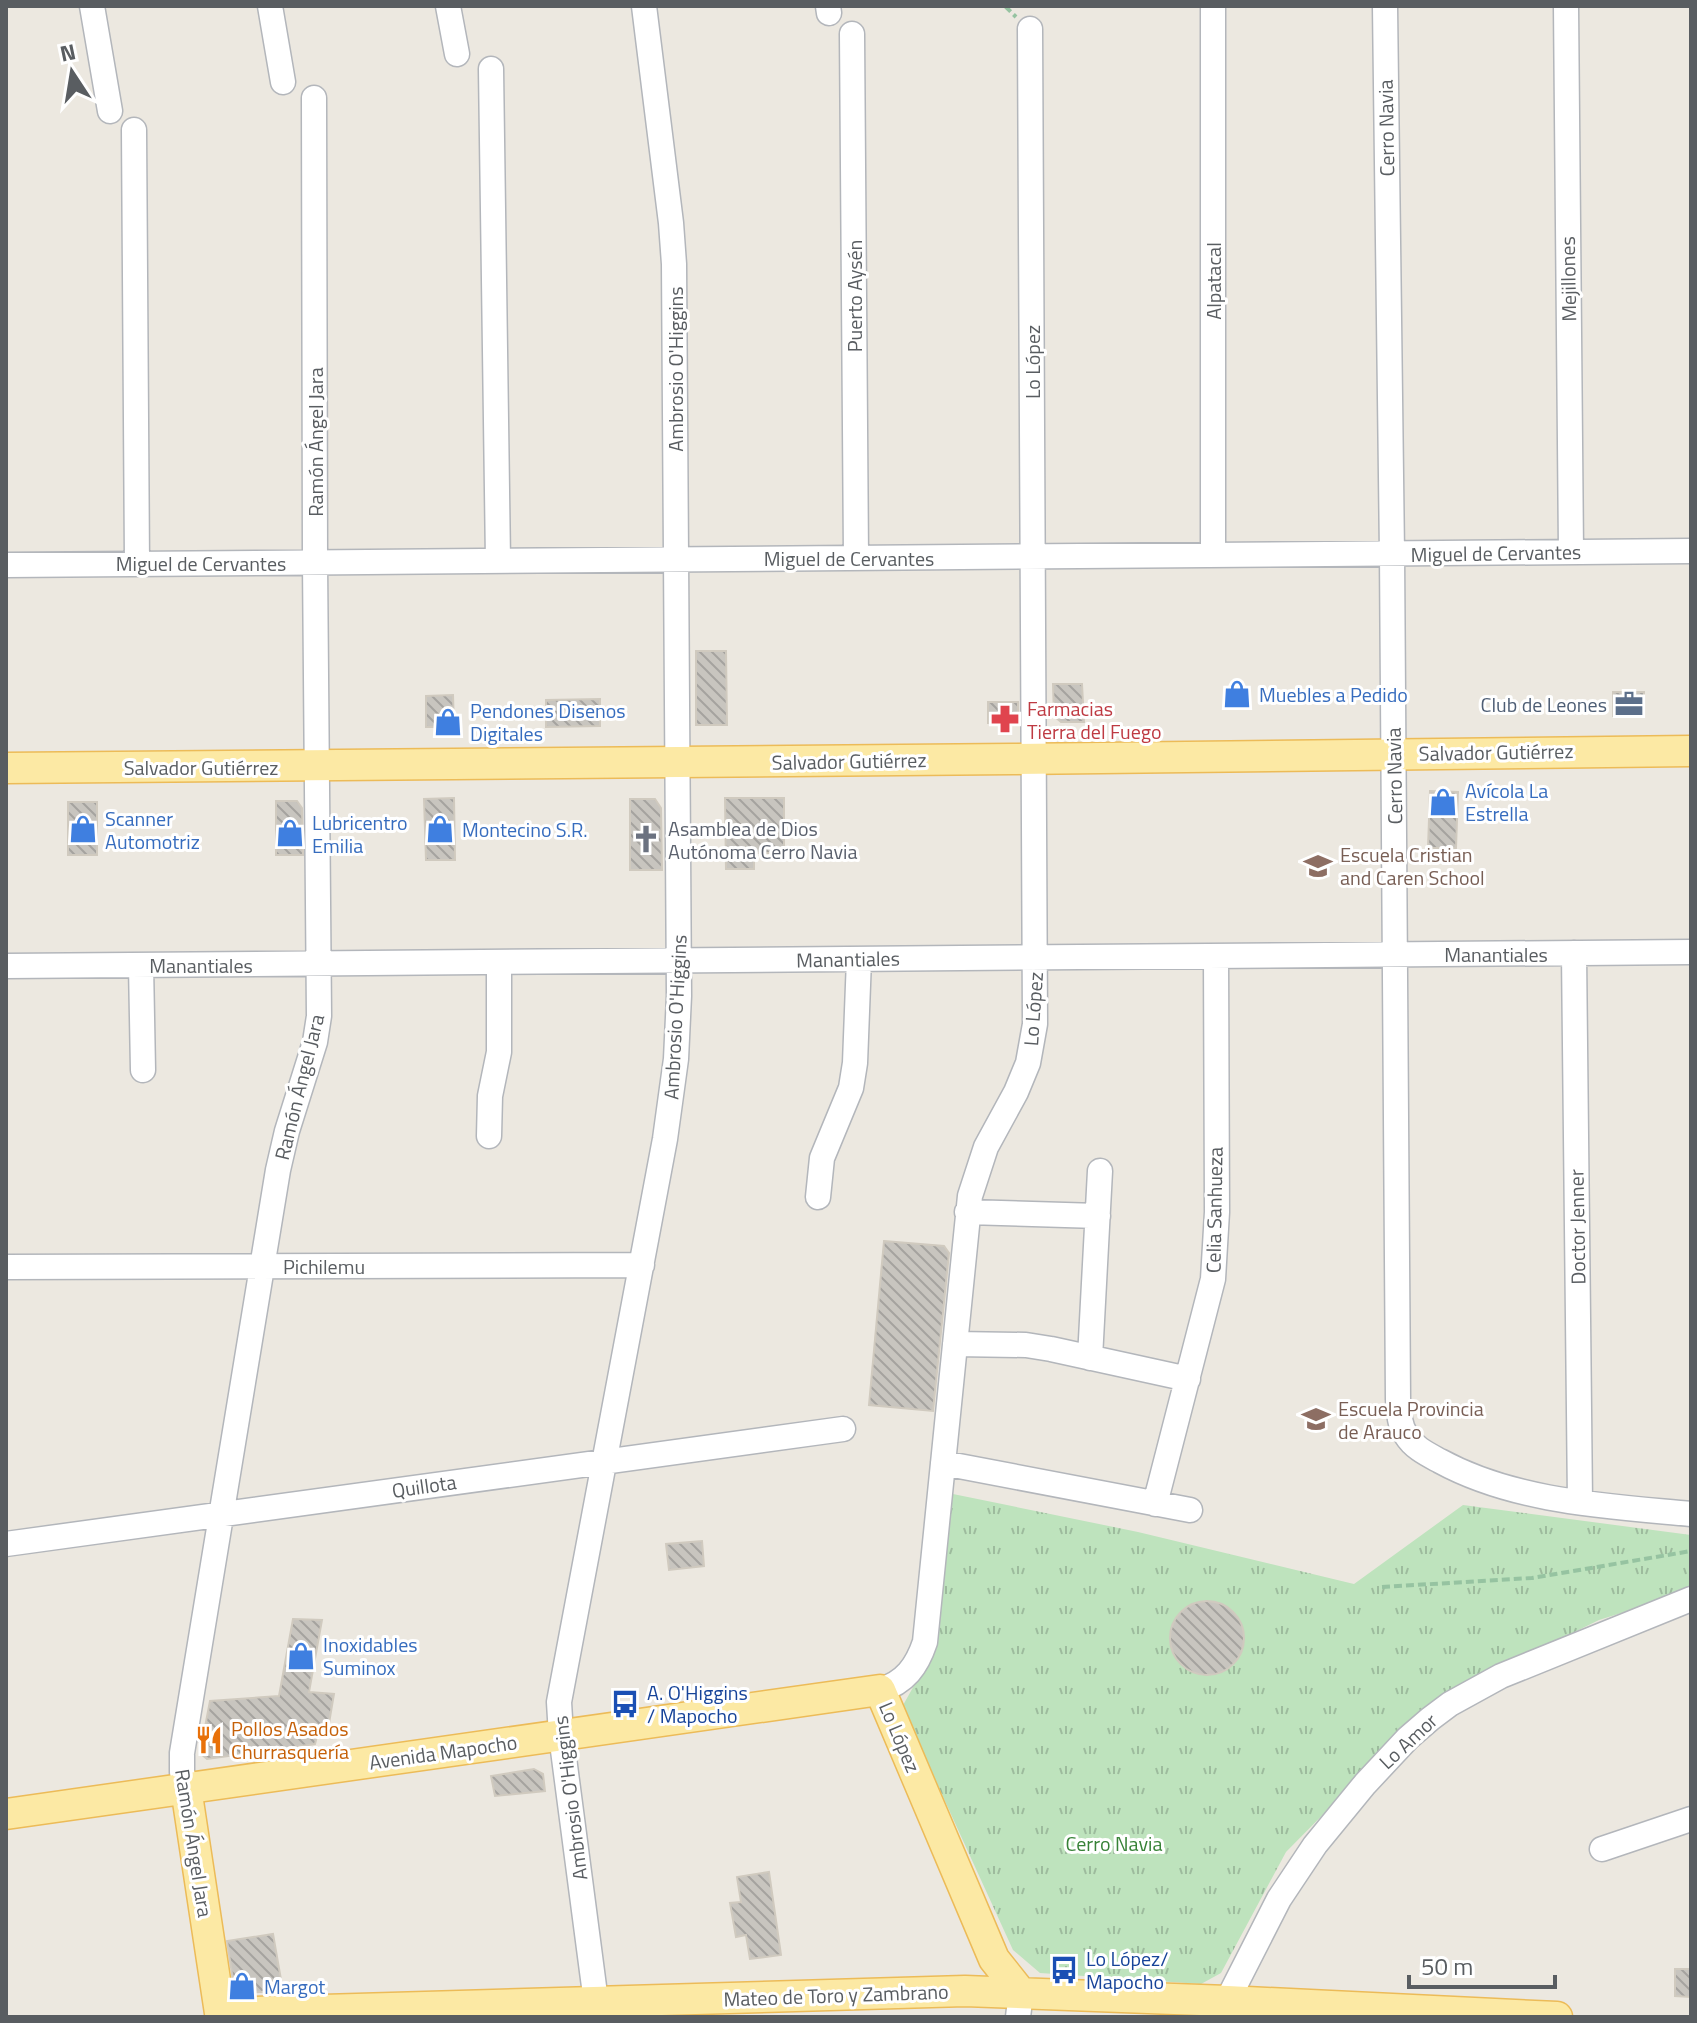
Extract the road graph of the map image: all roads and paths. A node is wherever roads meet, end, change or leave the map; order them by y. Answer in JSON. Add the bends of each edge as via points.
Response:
{"nodes":[{"id":1,"x":92,"y":6,"type":"edge"},
{"id":2,"x":270,"y":6,"type":"edge"},
{"id":3,"x":448,"y":6,"type":"edge"},
{"id":4,"x":644,"y":6,"type":"edge"},
{"id":5,"x":1213,"y":6,"type":"edge"},
{"id":6,"x":1385,"y":6,"type":"edge"},
{"id":7,"x":1566,"y":6,"type":"edge"},
{"id":8,"x":1030,"y":29,"type":"dead end"},
{"id":9,"x":852,"y":34,"type":"dead end"},
{"id":10,"x":457,"y":54,"type":"dead end"},
{"id":11,"x":491,"y":69,"type":"dead end"},
{"id":12,"x":283,"y":82,"type":"dead end"},
{"id":13,"x":314,"y":98,"type":"dead end"},
{"id":14,"x":110,"y":111,"type":"dead end"},
{"id":15,"x":134,"y":130,"type":"dead end"},
{"id":16,"x":1691,"y":551,"type":"edge"},
{"id":17,"x":1571,"y":552,"type":"junction"},
{"id":18,"x":1392,"y":554,"type":"junction"},
{"id":19,"x":1213,"y":555,"type":"junction"},
{"id":20,"x":1033,"y":557,"type":"junction"},
{"id":21,"x":856,"y":558,"type":"junction"},
{"id":22,"x":677,"y":560,"type":"junction"},
{"id":23,"x":498,"y":561,"type":"junction"},
{"id":24,"x":315,"y":562,"type":"junction"},
{"id":25,"x":137,"y":564,"type":"junction"},
{"id":26,"x":6,"y":565,"type":"edge"},
{"id":27,"x":1691,"y":751,"type":"edge"},
{"id":28,"x":1393,"y":753,"type":"junction"},
{"id":29,"x":1034,"y":759,"type":"junction"},
{"id":30,"x":679,"y":763,"type":"junction"},
{"id":31,"x":317,"y":766,"type":"junction"},
{"id":32,"x":6,"y":768,"type":"edge"},
{"id":33,"x":1691,"y":952,"type":"edge"},
{"id":34,"x":1574,"y":953,"type":"junction"},
{"id":35,"x":1395,"y":955,"type":"junction"},
{"id":36,"x":1216,"y":956,"type":"junction"},
{"id":37,"x":1036,"y":957,"type":"junction"},
{"id":38,"x":859,"y":959,"type":"junction"},
{"id":39,"x":680,"y":961,"type":"junction"},
{"id":40,"x":499,"y":962,"type":"junction"},
{"id":41,"x":319,"y":964,"type":"junction"},
{"id":42,"x":141,"y":965,"type":"junction"},
{"id":43,"x":6,"y":966,"type":"edge"},
{"id":44,"x":143,"y":1070,"type":"dead end"},
{"id":45,"x":489,"y":1136,"type":"dead end"},
{"id":46,"x":1100,"y":1171,"type":"dead end"},
{"id":47,"x":818,"y":1197,"type":"dead end"},
{"id":48,"x":967,"y":1212,"type":"junction"},
{"id":49,"x":1098,"y":1216,"type":"junction"},
{"id":50,"x":642,"y":1265,"type":"junction"},
{"id":51,"x":6,"y":1267,"type":"edge"},
{"id":52,"x":262,"y":1267,"type":"junction"},
{"id":53,"x":955,"y":1344,"type":"junction"},
{"id":54,"x":1090,"y":1358,"type":"junction"},
{"id":55,"x":1188,"y":1379,"type":"junction"},
{"id":56,"x":843,"y":1429,"type":"dead end"},
{"id":57,"x":606,"y":1462,"type":"junction"},
{"id":58,"x":943,"y":1463,"type":"junction"},
{"id":59,"x":1580,"y":1502,"type":"junction"},
{"id":60,"x":1155,"y":1504,"type":"junction"},
{"id":61,"x":1190,"y":1510,"type":"dead end"},
{"id":62,"x":221,"y":1514,"type":"junction"},
{"id":63,"x":1691,"y":1514,"type":"edge"},
{"id":64,"x":6,"y":1544,"type":"edge"},
{"id":65,"x":1691,"y":1551,"type":"edge"},
{"id":66,"x":1382,"y":1587,"type":"dead end"},
{"id":67,"x":1691,"y":1599,"type":"edge"},
{"id":68,"x":880,"y":1690,"type":"junction"},
{"id":69,"x":561,"y":1735,"type":"junction"},
{"id":70,"x":186,"y":1788,"type":"junction"},
{"id":71,"x":6,"y":1814,"type":"edge"},
{"id":72,"x":1691,"y":1819,"type":"edge"},
{"id":73,"x":1602,"y":1849,"type":"dead end"},
{"id":74,"x":994,"y":1959,"type":"junction"},
{"id":75,"x":965,"y":1991,"type":"junction"},
{"id":76,"x":1227,"y":2001,"type":"junction"},
{"id":77,"x":1020,"y":2005,"type":"edge"},
{"id":78,"x":597,"y":2009,"type":"edge"},
{"id":79,"x":220,"y":2015,"type":"edge"},
{"id":80,"x":1557,"y":2017,"type":"edge"}],
"edges":[{"from":1,"to":14,"type":"street"},
{"from":2,"to":12,"type":"street"},
{"from":3,"to":10,"type":"street"},
{"from":4,"to":22,"type":"street","name":"Ambrosio O'Higgins","via":[[673,243]]},
{"from":5,"to":19,"type":"street","name":"Alpatacal"},
{"from":6,"to":18,"type":"street","name":"Cerro Navia"},
{"from":7,"to":17,"type":"street","name":"Mejillones"},
{"from":8,"to":20,"type":"street","name":"Lo López"},
{"from":9,"to":21,"type":"street","name":"Puerto Aysén"},
{"from":11,"to":23,"type":"street"},
{"from":13,"to":24,"type":"street","name":"Ramón Ángel Jara"},
{"from":15,"to":25,"type":"street"},
{"from":16,"to":17,"type":"street","name":"Miguel de Cervantes"},
{"from":17,"to":18,"type":"street","name":"Miguel de Cervantes"},
{"from":18,"to":19,"type":"street","name":"Miguel de Cervantes"},
{"from":18,"to":28,"type":"street","name":"Cerro Navia"},
{"from":19,"to":20,"type":"street","name":"Miguel de Cervantes"},
{"from":20,"to":21,"type":"street","name":"Miguel de Cervantes"},
{"from":20,"to":29,"type":"street","name":"Lo López"},
{"from":21,"to":22,"type":"street","name":"Miguel de Cervantes"},
{"from":22,"to":23,"type":"street","name":"Miguel de Cervantes"},
{"from":22,"to":30,"type":"street","name":"Ambrosio O'Higgins"},
{"from":23,"to":24,"type":"street","name":"Miguel de Cervantes"},
{"from":24,"to":25,"type":"street","name":"Miguel de Cervantes"},
{"from":24,"to":31,"type":"street","name":"Ramón Ángel Jara"},
{"from":25,"to":26,"type":"street","name":"Miguel de Cervantes"},
{"from":27,"to":28,"type":"main road","name":"Salvador Gutiérrez"},
{"from":28,"to":29,"type":"main road","name":"Salvador Gutiérrez"},
{"from":28,"to":35,"type":"street","name":"Cerro Navia"},
{"from":29,"to":30,"type":"main road","name":"Salvador Gutiérrez"},
{"from":29,"to":37,"type":"street","name":"Lo López"},
{"from":30,"to":31,"type":"main road","name":"Salvador Gutiérrez"},
{"from":30,"to":39,"type":"street","name":"Ambrosio O'Higgins"},
{"from":31,"to":32,"type":"main road","name":"Salvador Gutiérrez"},
{"from":31,"to":41,"type":"street","name":"Ramón Ángel Jara"},
{"from":33,"to":34,"type":"street","name":"Manantiales"},
{"from":34,"to":35,"type":"street","name":"Manantiales"},
{"from":34,"to":59,"type":"street","name":"Doctor Jenner"},
{"from":35,"to":36,"type":"street","name":"Manantiales"},
{"from":35,"to":59,"type":"street","name":"Cerro Navia","via":[[1402,1428],[1417,1447],[1473,1477]]},
{"from":36,"to":37,"type":"street","name":"Manantiales"},
{"from":36,"to":55,"type":"street","name":"Celia Sanhueza","via":[[1213,1279]]},
{"from":37,"to":38,"type":"street","name":"Manantiales"},
{"from":37,"to":48,"type":"street","name":"Lo López","via":[[1035,1024],[1028,1063],[979,1164]]},
{"from":38,"to":39,"type":"street","name":"Manantiales"},
{"from":38,"to":47,"type":"street","via":[[851,1088],[822,1158]]},
{"from":39,"to":40,"type":"street","name":"Manantiales"},
{"from":39,"to":50,"type":"street","name":"Ambrosio O'Higgins","via":[[676,1059]]},
{"from":40,"to":41,"type":"street","name":"Manantiales"},
{"from":40,"to":45,"type":"street","via":[[499,1052]]},
{"from":41,"to":42,"type":"street","name":"Manantiales"},
{"from":41,"to":52,"type":"street","name":"Ramón Ángel Jara","via":[[317,1031],[287,1131]]},
{"from":42,"to":43,"type":"street","name":"Manantiales"},
{"from":42,"to":44,"type":"street"},
{"from":46,"to":49,"type":"street"},
{"from":48,"to":49,"type":"street"},
{"from":48,"to":53,"type":"street","name":"Lo López"},
{"from":49,"to":54,"type":"street"},
{"from":50,"to":52,"type":"street","name":"Pichilemu"},
{"from":50,"to":57,"type":"street","name":"Ambrosio O'Higgins"},
{"from":51,"to":52,"type":"street","name":"Pichilemu"},
{"from":52,"to":62,"type":"street","name":"Ramón Ángel Jara"},
{"from":53,"to":54,"type":"street","via":[[1026,1345]]},
{"from":53,"to":58,"type":"street","name":"Lo López"},
{"from":54,"to":55,"type":"street"},
{"from":55,"to":60,"type":"street","name":"Celia Sanhueza"},
{"from":56,"to":57,"type":"street","name":"Quillota"},
{"from":57,"to":62,"type":"street","name":"Quillota"},
{"from":57,"to":69,"type":"street","name":"Ambrosio O'Higgins","via":[[561,1689]]},
{"from":58,"to":60,"type":"street"},
{"from":58,"to":68,"type":"street","name":"Lo López","via":[[925,1642],[909,1674]]},
{"from":59,"to":63,"type":"street","name":"Cerro Navia"},
{"from":60,"to":61,"type":"street"},
{"from":62,"to":64,"type":"street","name":"Quillota"},
{"from":62,"to":70,"type":"street","name":"Ramón Ángel Jara","via":[[182,1753]]},
{"from":65,"to":66,"type":"path","via":[[1532,1578]]},
{"from":67,"to":76,"type":"street","name":"Lo Amor","via":[[1501,1676],[1450,1704],[1408,1738],[1315,1845],[1279,1899]]},
{"from":68,"to":69,"type":"main road","name":"Avenida Mapocho"},
{"from":68,"to":74,"type":"main road","name":"Lo López"},
{"from":69,"to":70,"type":"main road","name":"Avenida Mapocho"},
{"from":69,"to":78,"type":"street","name":"Ambrosio O'Higgins"},
{"from":70,"to":71,"type":"main road","name":"Avenida Mapocho"},
{"from":70,"to":79,"type":"main road","name":"Ramón Ángel Jara"},
{"from":72,"to":73,"type":"street"},
{"from":74,"to":75,"type":"main road"},
{"from":74,"to":77,"type":"main road","name":"Lo López"},
{"from":75,"to":77,"type":"main road","name":"Mateo de Toro y Zambrano"},
{"from":75,"to":78,"type":"main road","name":"Mateo de Toro y Zambrano"},
{"from":76,"to":77,"type":"main road"},
{"from":76,"to":80,"type":"main road"},
{"from":78,"to":79,"type":"main road","name":"Mateo de Toro y Zambrano"}]}
